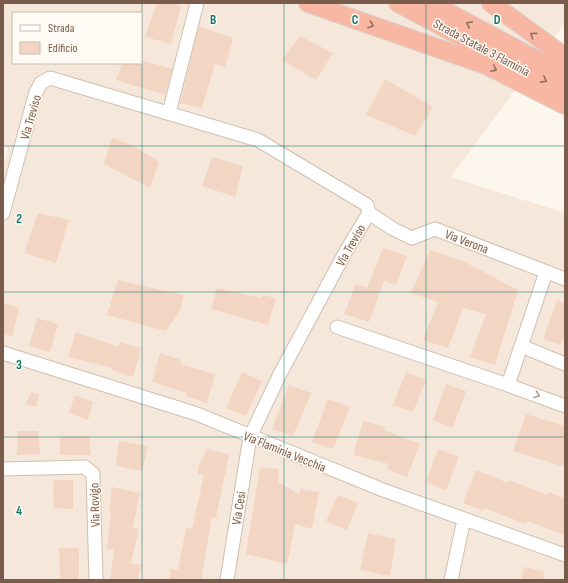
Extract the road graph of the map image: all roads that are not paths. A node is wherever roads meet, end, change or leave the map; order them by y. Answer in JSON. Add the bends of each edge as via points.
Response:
{"nodes":[{"id":1,"x":197,"y":3,"type":"edge"},
{"id":2,"x":308,"y":3,"type":"edge"},
{"id":3,"x":398,"y":3,"type":"edge"},
{"id":4,"x":430,"y":3,"type":"edge"},
{"id":5,"x":491,"y":3,"type":"edge"},
{"id":6,"x":565,"y":58,"type":"edge"},
{"id":7,"x":565,"y":75,"type":"edge"},
{"id":8,"x":565,"y":92,"type":"edge"},
{"id":9,"x":565,"y":105,"type":"edge"},
{"id":10,"x":169,"y":113,"type":"junction"},
{"id":11,"x":3,"y":213,"type":"edge"},
{"id":12,"x":369,"y":213,"type":"junction"},
{"id":13,"x":546,"y":272,"type":"junction"},
{"id":14,"x":565,"y":279,"type":"edge"},
{"id":15,"x":337,"y":327,"type":"dead end"},
{"id":16,"x":521,"y":346,"type":"junction"},
{"id":17,"x":3,"y":353,"type":"edge"},
{"id":18,"x":565,"y":364,"type":"edge"},
{"id":19,"x":508,"y":385,"type":"junction"},
{"id":20,"x":565,"y":406,"type":"edge"},
{"id":21,"x":250,"y":437,"type":"junction"},
{"id":22,"x":3,"y":469,"type":"edge"},
{"id":23,"x":464,"y":518,"type":"junction"},
{"id":24,"x":565,"y":555,"type":"edge"},
{"id":25,"x":96,"y":580,"type":"edge"},
{"id":26,"x":227,"y":580,"type":"edge"},
{"id":27,"x":451,"y":580,"type":"edge"}],
"edges":[{"from":1,"to":10,"type":"street"},
{"from":2,"to":9,"type":"highway","one_way":true,"via":[[486,65]]},
{"from":3,"to":8,"type":"highway","name":"Strada Statale 3 Flaminia","one_way":true},
{"from":7,"to":4,"type":"highway","name":"Strada Statale 3 Flaminia","one_way":true},
{"from":6,"to":5,"type":"highway","one_way":true},
{"from":10,"to":11,"type":"street","name":"Via Treviso","via":[[50,78],[41,83],[36,92]]},
{"from":10,"to":12,"type":"street","name":"Via Treviso","via":[[258,140],[367,205]]},
{"from":12,"to":13,"type":"street","name":"Via Verona","via":[[412,238],[435,229]]},
{"from":12,"to":21,"type":"street","name":"Via Treviso","via":[[280,374]]},
{"from":13,"to":14,"type":"street","name":"Via Verona"},
{"from":13,"to":16,"type":"street"},
{"from":15,"to":19,"type":"street"},
{"from":16,"to":18,"type":"street"},
{"from":16,"to":19,"type":"street"},
{"from":17,"to":21,"type":"street","name":"Via Flaminia Vecchia","via":[[197,414]]},
{"from":19,"to":20,"type":"street","one_way":true},
{"from":21,"to":23,"type":"street","name":"Via Flaminia Vecchia","via":[[383,490]]},
{"from":21,"to":26,"type":"street","name":"Via Cesi"},
{"from":22,"to":25,"type":"street","name":"Via Rovigo","via":[[85,467],[93,474]]},
{"from":23,"to":24,"type":"street","name":"Via Flaminia Vecchia"},
{"from":23,"to":27,"type":"street"}]}
